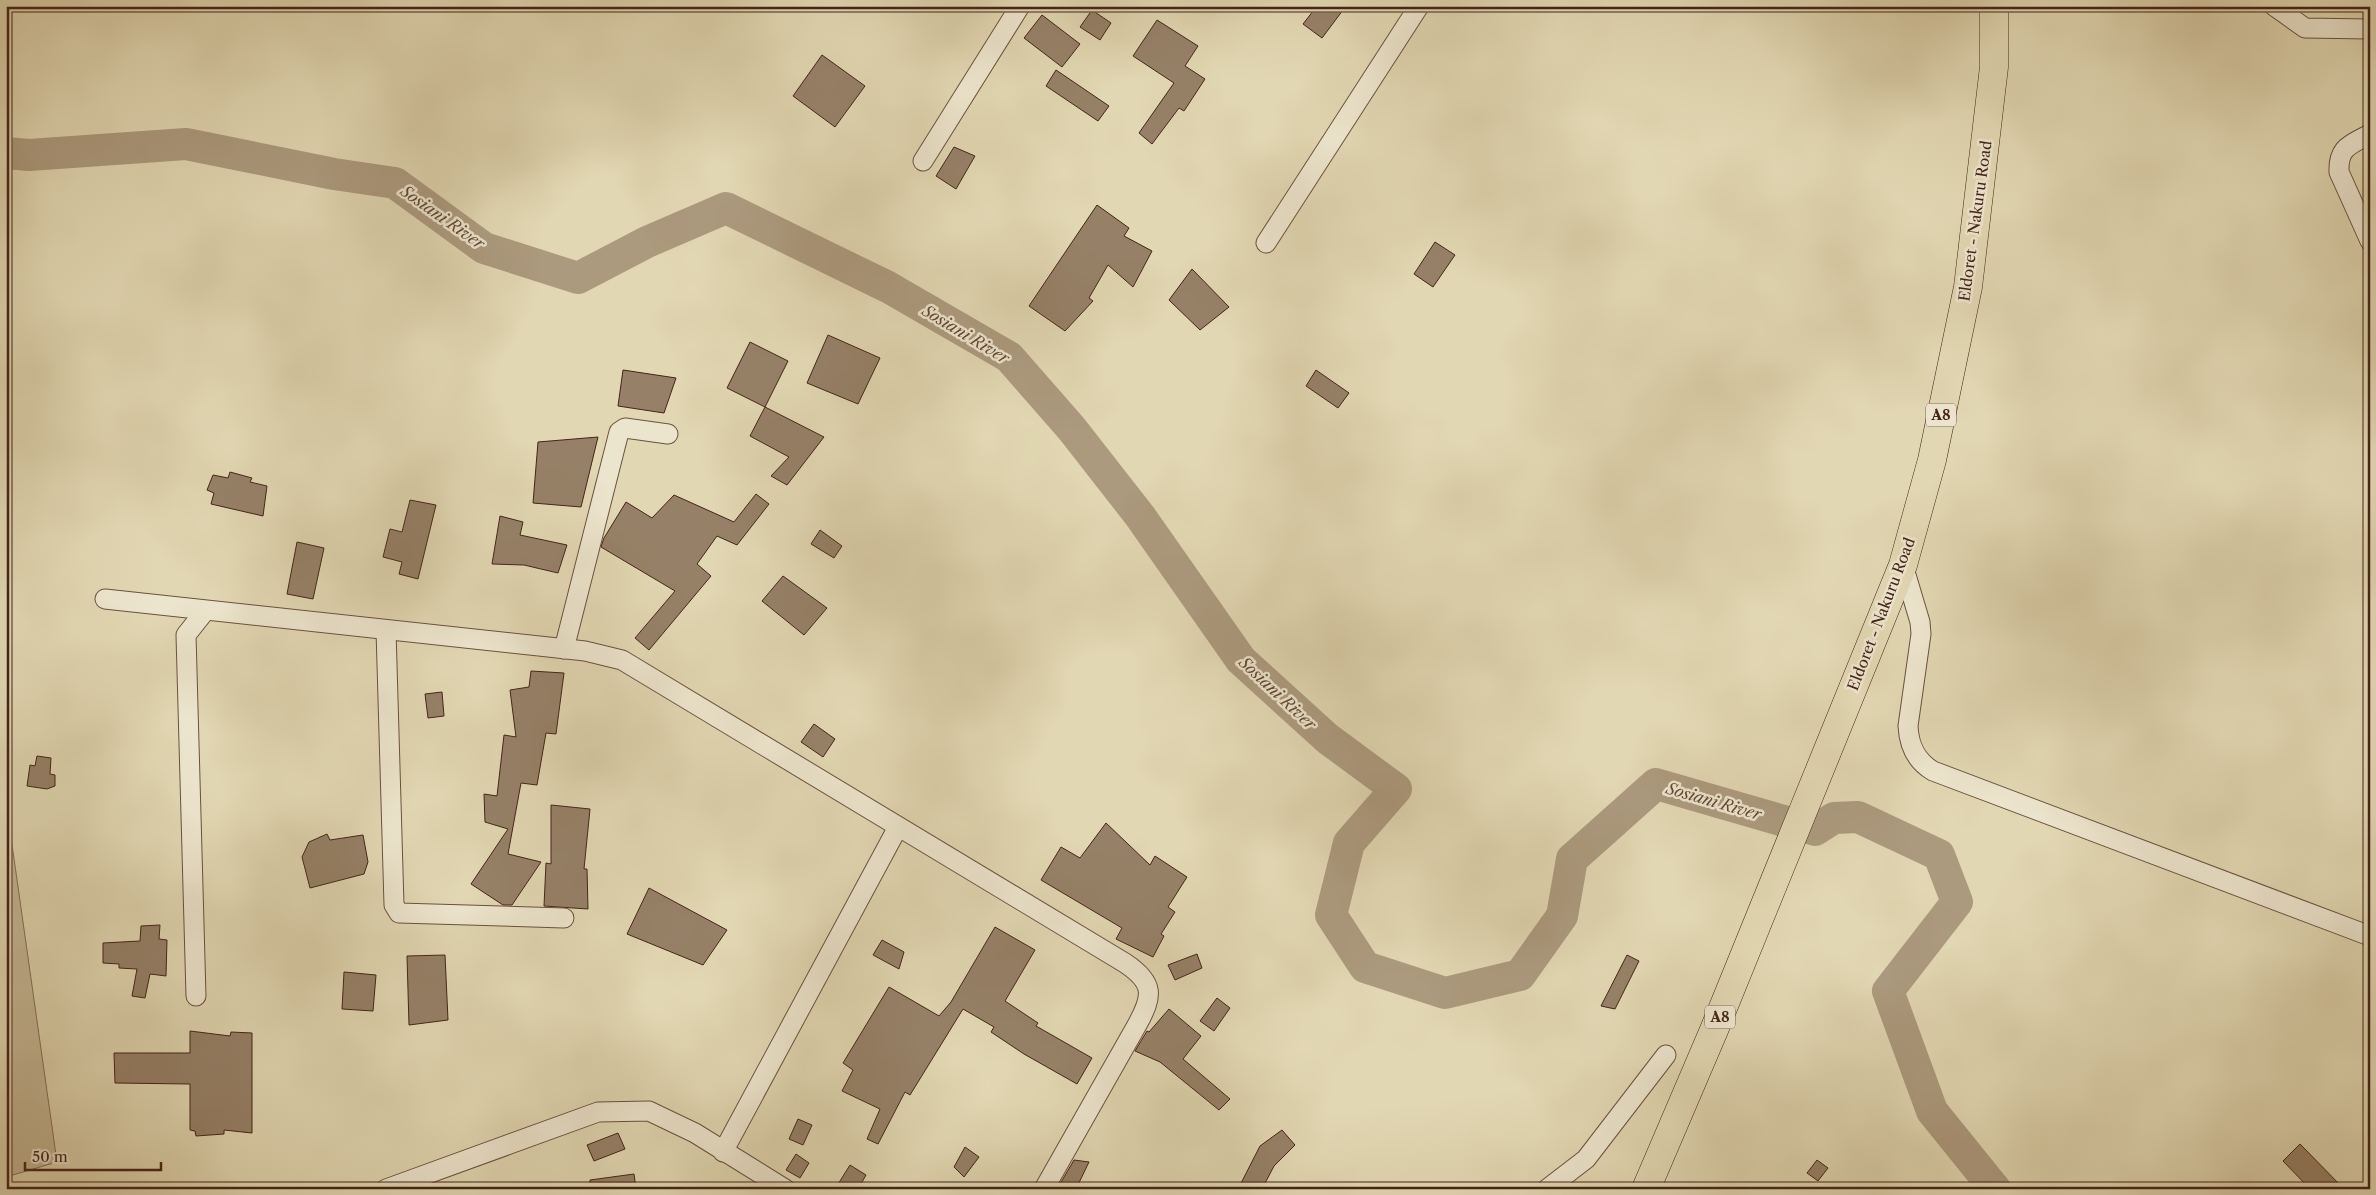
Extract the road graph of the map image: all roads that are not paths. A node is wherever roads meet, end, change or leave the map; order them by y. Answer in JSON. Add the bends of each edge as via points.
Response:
{"nodes":[{"id":1,"x":1020,"y":6,"type":"edge"},
{"id":2,"x":1419,"y":6,"type":"edge"},
{"id":3,"x":1994,"y":6,"type":"edge"},
{"id":4,"x":2274,"y":6,"type":"edge"},
{"id":5,"x":2370,"y":29,"type":"edge"},
{"id":6,"x":2370,"y":134,"type":"edge"},
{"id":7,"x":923,"y":161,"type":"dead end"},
{"id":8,"x":2370,"y":241,"type":"edge"},
{"id":9,"x":1266,"y":243,"type":"dead end"},
{"id":10,"x":668,"y":434,"type":"dead end"},
{"id":11,"x":1903,"y":565,"type":"junction"},
{"id":12,"x":105,"y":598,"type":"dead end"},
{"id":13,"x":205,"y":611,"type":"junction"},
{"id":14,"x":386,"y":630,"type":"junction"},
{"id":15,"x":564,"y":649,"type":"junction"},
{"id":16,"x":898,"y":827,"type":"junction"},
{"id":17,"x":564,"y":918,"type":"dead end"},
{"id":18,"x":2370,"y":936,"type":"edge"},
{"id":19,"x":196,"y":996,"type":"dead end"},
{"id":20,"x":1666,"y":1055,"type":"dead end"},
{"id":21,"x":723,"y":1152,"type":"junction"},
{"id":22,"x":386,"y":1189,"type":"edge"},
{"id":23,"x":784,"y":1189,"type":"edge"},
{"id":24,"x":1044,"y":1189,"type":"edge"},
{"id":25,"x":1547,"y":1189,"type":"edge"},
{"id":26,"x":1646,"y":1189,"type":"edge"}],
"edges":[{"from":1,"to":7,"type":"street"},
{"from":2,"to":9,"type":"street"},
{"from":3,"to":11,"type":"highway","name":"Eldoret - Nakuru Road","number":"A8","via":[[1994,67],[1968,287],[1932,460]]},
{"from":4,"to":5,"type":"street","via":[[2305,28]]},
{"from":6,"to":8,"type":"street","via":[[2342,150],[2338,160],[2339,172]]},
{"from":10,"to":15,"type":"street","via":[[625,428],[619,432]]},
{"from":11,"to":18,"type":"street","via":[[1920,622],[1908,726],[1909,741],[1921,764]]},
{"from":11,"to":26,"type":"highway","name":"Eldoret - Nakuru Road","number":"A8"},
{"from":12,"to":13,"type":"street"},
{"from":13,"to":14,"type":"street"},
{"from":13,"to":19,"type":"street","via":[[186,636]]},
{"from":14,"to":15,"type":"street"},
{"from":14,"to":17,"type":"street","via":[[394,905],[398,913]]},
{"from":15,"to":16,"type":"street","via":[[622,660]]},
{"from":16,"to":21,"type":"street"},
{"from":16,"to":24,"type":"street","via":[[1132,968],[1150,990],[1144,1012]]},
{"from":20,"to":25,"type":"street","via":[[1586,1159]]},
{"from":21,"to":22,"type":"street","via":[[695,1133],[649,1111],[598,1112]]},
{"from":21,"to":23,"type":"street"}]}
